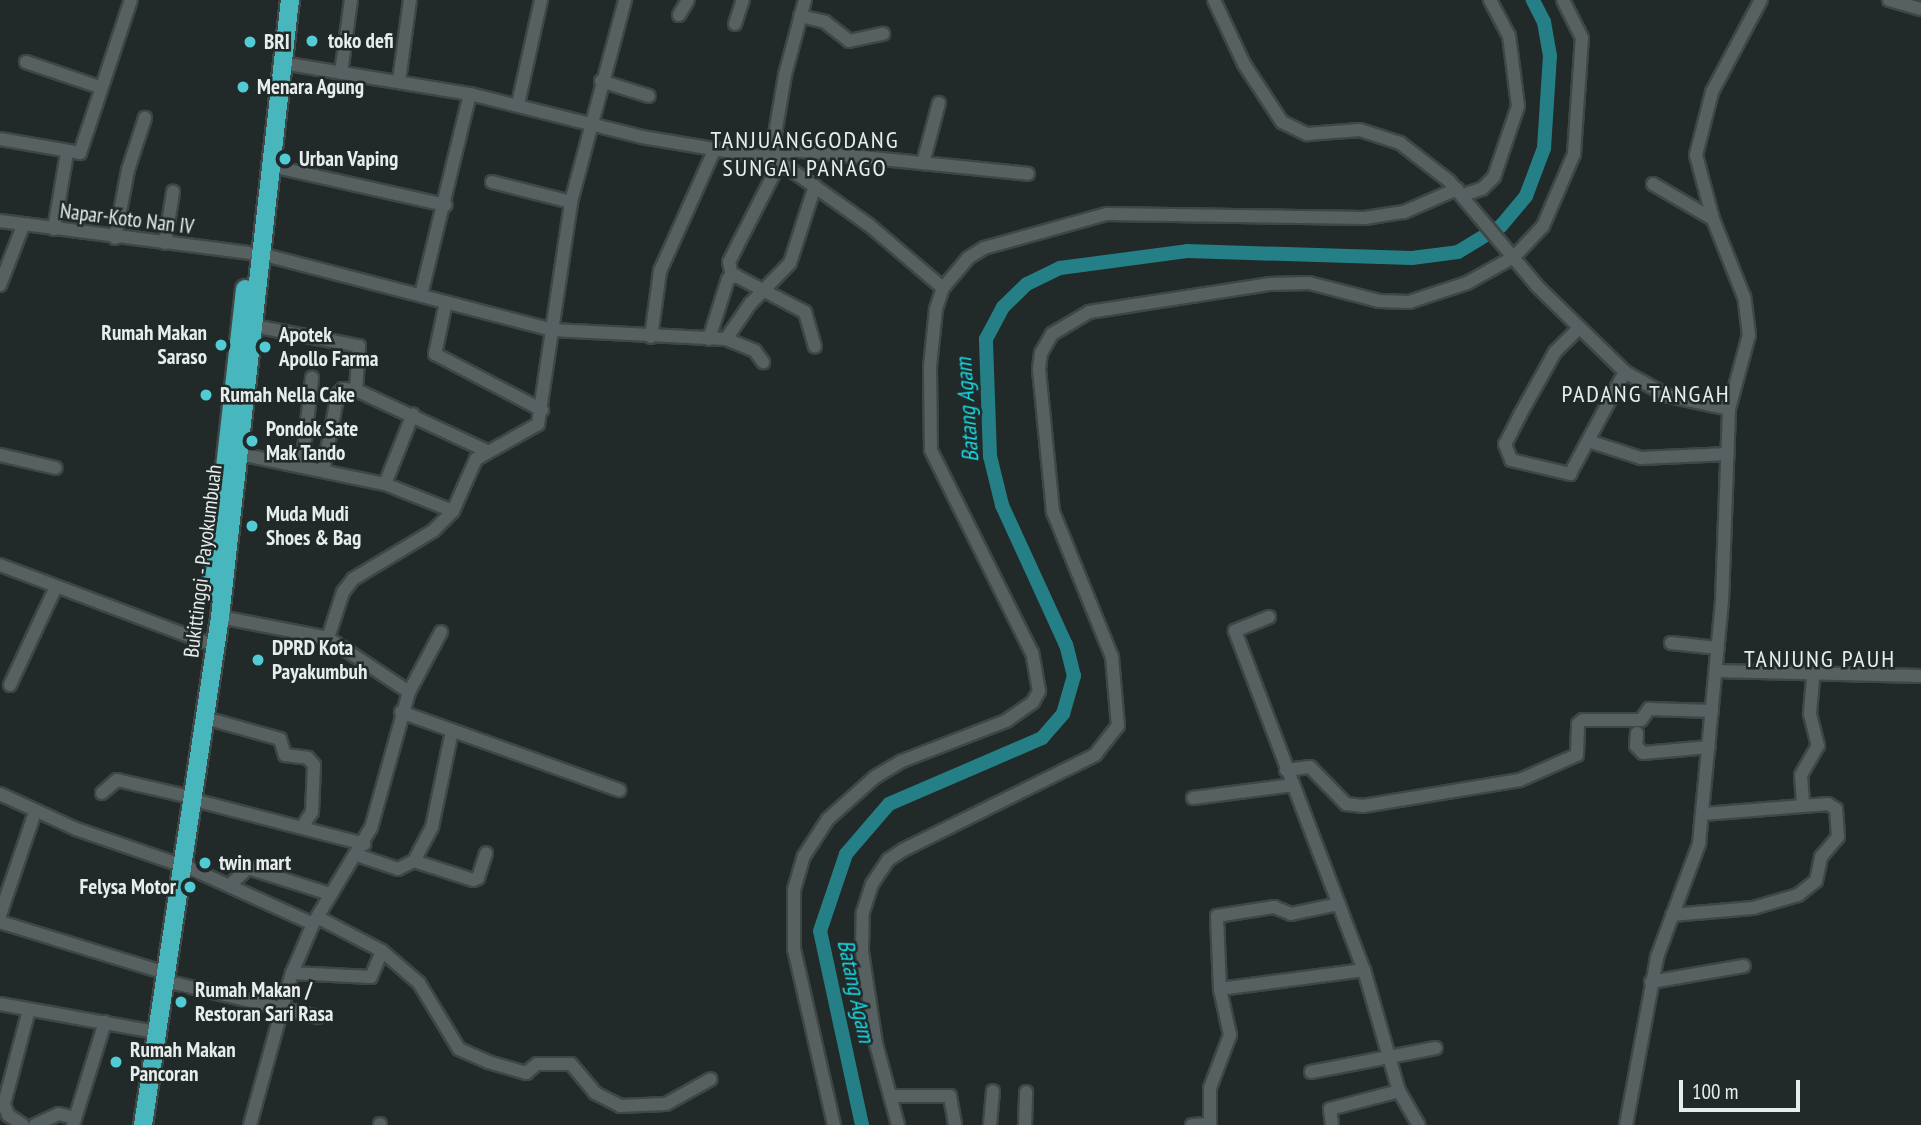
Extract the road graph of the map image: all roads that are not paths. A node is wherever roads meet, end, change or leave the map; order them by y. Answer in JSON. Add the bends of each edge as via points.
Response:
{"nodes":[{"id":1,"x":131,"y":0,"type":"edge"},
{"id":2,"x":281,"y":0,"type":"edge"},
{"id":3,"x":290,"y":0,"type":"edge"},
{"id":4,"x":351,"y":0,"type":"edge"},
{"id":5,"x":411,"y":0,"type":"edge"},
{"id":6,"x":541,"y":0,"type":"edge"},
{"id":7,"x":625,"y":0,"type":"edge"},
{"id":8,"x":688,"y":0,"type":"edge"},
{"id":9,"x":743,"y":0,"type":"edge"},
{"id":10,"x":804,"y":0,"type":"edge"},
{"id":11,"x":1214,"y":0,"type":"edge"},
{"id":12,"x":1490,"y":0,"type":"edge"},
{"id":13,"x":1563,"y":0,"type":"edge"},
{"id":14,"x":1761,"y":0,"type":"edge"},
{"id":15,"x":1889,"y":0,"type":"edge"},
{"id":16,"x":1921,"y":9,"type":"edge"},
{"id":17,"x":679,"y":15,"type":"dead end"},
{"id":18,"x":800,"y":16,"type":"junction"},
{"id":19,"x":735,"y":24,"type":"dead end"},
{"id":20,"x":883,"y":34,"type":"dead end"},
{"id":21,"x":26,"y":62,"type":"dead end"},
{"id":22,"x":282,"y":63,"type":"junction"},
{"id":23,"x":341,"y":73,"type":"junction"},
{"id":24,"x":398,"y":81,"type":"junction"},
{"id":25,"x":601,"y":81,"type":"junction"},
{"id":26,"x":99,"y":87,"type":"junction"},
{"id":27,"x":470,"y":94,"type":"junction"},
{"id":28,"x":649,"y":96,"type":"dead end"},
{"id":29,"x":939,"y":103,"type":"dead end"},
{"id":30,"x":518,"y":104,"type":"junction"},
{"id":31,"x":145,"y":118,"type":"dead end"},
{"id":32,"x":591,"y":122,"type":"junction"},
{"id":33,"x":0,"y":139,"type":"edge"},
{"id":34,"x":714,"y":150,"type":"junction"},
{"id":35,"x":67,"y":153,"type":"junction"},
{"id":36,"x":775,"y":154,"type":"junction"},
{"id":37,"x":923,"y":163,"type":"junction"},
{"id":38,"x":271,"y":166,"type":"junction"},
{"id":39,"x":1028,"y":173,"type":"dead end"},
{"id":40,"x":492,"y":182,"type":"dead end"},
{"id":41,"x":1653,"y":184,"type":"dead end"},
{"id":42,"x":816,"y":186,"type":"junction"},
{"id":43,"x":173,"y":192,"type":"dead end"},
{"id":44,"x":1463,"y":196,"type":"junction"},
{"id":45,"x":571,"y":202,"type":"junction"},
{"id":46,"x":446,"y":205,"type":"junction"},
{"id":47,"x":1713,"y":219,"type":"junction"},
{"id":48,"x":0,"y":221,"type":"edge"},
{"id":49,"x":23,"y":226,"type":"junction"},
{"id":50,"x":54,"y":229,"type":"junction"},
{"id":51,"x":115,"y":238,"type":"junction"},
{"id":52,"x":165,"y":243,"type":"junction"},
{"id":53,"x":255,"y":254,"type":"junction"},
{"id":54,"x":1514,"y":257,"type":"junction"},
{"id":55,"x":732,"y":277,"type":"junction"},
{"id":56,"x":0,"y":285,"type":"edge"},
{"id":57,"x":943,"y":288,"type":"junction"},
{"id":58,"x":763,"y":289,"type":"junction"},
{"id":59,"x":421,"y":295,"type":"junction"},
{"id":60,"x":446,"y":302,"type":"junction"},
{"id":61,"x":254,"y":326,"type":"junction"},
{"id":62,"x":1578,"y":329,"type":"junction"},
{"id":63,"x":553,"y":330,"type":"junction"},
{"id":64,"x":652,"y":337,"type":"junction"},
{"id":65,"x":709,"y":339,"type":"junction"},
{"id":66,"x":726,"y":339,"type":"junction"},
{"id":67,"x":815,"y":347,"type":"dead end"},
{"id":68,"x":763,"y":362,"type":"dead end"},
{"id":69,"x":1625,"y":372,"type":"junction"},
{"id":70,"x":242,"y":377,"type":"junction"},
{"id":71,"x":312,"y":378,"type":"dead end"},
{"id":72,"x":356,"y":390,"type":"junction"},
{"id":73,"x":1729,"y":409,"type":"junction"},
{"id":74,"x":542,"y":410,"type":"junction"},
{"id":75,"x":413,"y":414,"type":"junction"},
{"id":76,"x":237,"y":416,"type":"junction"},
{"id":77,"x":1588,"y":441,"type":"junction"},
{"id":78,"x":487,"y":451,"type":"junction"},
{"id":79,"x":240,"y":454,"type":"junction"},
{"id":80,"x":1728,"y":454,"type":"junction"},
{"id":81,"x":0,"y":455,"type":"edge"},
{"id":82,"x":302,"y":467,"type":"junction"},
{"id":83,"x":56,"y":468,"type":"dead end"},
{"id":84,"x":323,"y":471,"type":"junction"},
{"id":85,"x":385,"y":484,"type":"junction"},
{"id":86,"x":453,"y":511,"type":"junction"},
{"id":87,"x":0,"y":565,"type":"edge"},
{"id":88,"x":56,"y":586,"type":"junction"},
{"id":89,"x":220,"y":617,"type":"junction"},
{"id":90,"x":1269,"y":617,"type":"dead end"},
{"id":91,"x":441,"y":632,"type":"dead end"},
{"id":92,"x":328,"y":638,"type":"junction"},
{"id":93,"x":205,"y":642,"type":"junction"},
{"id":94,"x":1671,"y":643,"type":"dead end"},
{"id":95,"x":1718,"y":648,"type":"junction"},
{"id":96,"x":1717,"y":671,"type":"junction"},
{"id":97,"x":1813,"y":675,"type":"junction"},
{"id":98,"x":1921,"y":676,"type":"edge"},
{"id":99,"x":10,"y":685,"type":"dead end"},
{"id":100,"x":408,"y":692,"type":"junction"},
{"id":101,"x":1712,"y":711,"type":"junction"},
{"id":102,"x":401,"y":712,"type":"junction"},
{"id":103,"x":205,"y":719,"type":"junction"},
{"id":104,"x":452,"y":731,"type":"junction"},
{"id":105,"x":1637,"y":733,"type":"dead end"},
{"id":106,"x":1709,"y":747,"type":"junction"},
{"id":107,"x":1286,"y":770,"type":"junction"},
{"id":108,"x":1293,"y":785,"type":"junction"},
{"id":109,"x":619,"y":790,"type":"dead end"},
{"id":110,"x":102,"y":793,"type":"dead end"},
{"id":111,"x":0,"y":795,"type":"edge"},
{"id":112,"x":188,"y":798,"type":"junction"},
{"id":113,"x":1193,"y":798,"type":"dead end"},
{"id":114,"x":1803,"y":803,"type":"junction"},
{"id":115,"x":35,"y":812,"type":"junction"},
{"id":116,"x":1703,"y":814,"type":"junction"},
{"id":117,"x":304,"y":824,"type":"junction"},
{"id":118,"x":364,"y":844,"type":"junction"},
{"id":119,"x":486,"y":853,"type":"dead end"},
{"id":120,"x":357,"y":855,"type":"junction"},
{"id":121,"x":414,"y":861,"type":"junction"},
{"id":122,"x":178,"y":864,"type":"junction"},
{"id":123,"x":230,"y":885,"type":"junction"},
{"id":124,"x":330,"y":894,"type":"junction"},
{"id":125,"x":1339,"y":904,"type":"junction"},
{"id":126,"x":0,"y":915,"type":"edge"},
{"id":127,"x":1672,"y":915,"type":"junction"},
{"id":128,"x":315,"y":920,"type":"junction"},
{"id":129,"x":0,"y":922,"type":"edge"},
{"id":130,"x":382,"y":951,"type":"junction"},
{"id":131,"x":1744,"y":966,"type":"dead end"},
{"id":132,"x":1364,"y":970,"type":"junction"},
{"id":133,"x":292,"y":974,"type":"junction"},
{"id":134,"x":160,"y":976,"type":"junction"},
{"id":135,"x":1651,"y":982,"type":"junction"},
{"id":136,"x":1220,"y":989,"type":"junction"},
{"id":137,"x":0,"y":1004,"type":"edge"},
{"id":138,"x":280,"y":1007,"type":"junction"},
{"id":139,"x":29,"y":1010,"type":"junction"},
{"id":140,"x":317,"y":1017,"type":"dead end"},
{"id":141,"x":105,"y":1022,"type":"junction"},
{"id":142,"x":150,"y":1031,"type":"junction"},
{"id":143,"x":1436,"y":1048,"type":"dead end"},
{"id":144,"x":1390,"y":1060,"type":"junction"},
{"id":145,"x":1311,"y":1072,"type":"dead end"},
{"id":146,"x":711,"y":1079,"type":"dead end"},
{"id":147,"x":993,"y":1091,"type":"dead end"},
{"id":148,"x":1399,"y":1091,"type":"junction"},
{"id":149,"x":1027,"y":1092,"type":"dead end"},
{"id":150,"x":890,"y":1096,"type":"junction"},
{"id":151,"x":74,"y":1121,"type":"edge"},
{"id":152,"x":23,"y":1125,"type":"edge"},
{"id":153,"x":35,"y":1125,"type":"edge"},
{"id":154,"x":133,"y":1125,"type":"edge"},
{"id":155,"x":143,"y":1125,"type":"edge"},
{"id":156,"x":250,"y":1125,"type":"edge"},
{"id":157,"x":834,"y":1125,"type":"edge"},
{"id":158,"x":898,"y":1125,"type":"edge"},
{"id":159,"x":955,"y":1125,"type":"edge"},
{"id":160,"x":990,"y":1125,"type":"edge"},
{"id":161,"x":1025,"y":1125,"type":"edge"},
{"id":162,"x":1192,"y":1125,"type":"edge"},
{"id":163,"x":1210,"y":1125,"type":"edge"},
{"id":164,"x":1332,"y":1125,"type":"edge"},
{"id":165,"x":1419,"y":1125,"type":"edge"},
{"id":166,"x":1626,"y":1125,"type":"edge"}],
"edges":[{"from":1,"to":26,"type":"street"},
{"from":2,"to":53,"type":"highway","name":"Bukittinggi - Payokumbuah"},
{"from":3,"to":22,"type":"highway","name":"Bukittinggi - Payokumbuah"},
{"from":4,"to":23,"type":"street"},
{"from":5,"to":24,"type":"street"},
{"from":6,"to":30,"type":"street"},
{"from":7,"to":25,"type":"street"},
{"from":8,"to":17,"type":"street"},
{"from":9,"to":19,"type":"street"},
{"from":10,"to":18,"type":"street"},
{"from":11,"to":44,"type":"street","via":[[1244,64],[1282,122],[1307,134],[1360,130],[1400,143]]},
{"from":12,"to":44,"type":"street","via":[[1509,36],[1518,106],[1494,177],[1482,189]]},
{"from":13,"to":54,"type":"street","via":[[1582,38],[1574,154],[1543,226]]},
{"from":14,"to":47,"type":"street","via":[[1712,92],[1699,134],[1696,155]]},
{"from":15,"to":16,"type":"street"},
{"from":18,"to":20,"type":"street","via":[[825,22],[849,41]]},
{"from":18,"to":36,"type":"street"},
{"from":21,"to":26,"type":"street"},
{"from":22,"to":23,"type":"street"},
{"from":22,"to":38,"type":"highway","name":"Bukittinggi - Payokumbuah"},
{"from":23,"to":24,"type":"street"},
{"from":24,"to":27,"type":"street"},
{"from":25,"to":28,"type":"street"},
{"from":25,"to":32,"type":"street"},
{"from":26,"to":35,"type":"street","via":[[82,150]]},
{"from":27,"to":30,"type":"street"},
{"from":27,"to":46,"type":"street"},
{"from":29,"to":37,"type":"street"},
{"from":30,"to":32,"type":"street"},
{"from":31,"to":51,"type":"street","via":[[128,170]]},
{"from":32,"to":34,"type":"street"},
{"from":32,"to":45,"type":"street"},
{"from":33,"to":35,"type":"street"},
{"from":34,"to":36,"type":"street"},
{"from":34,"to":64,"type":"street","via":[[660,271]]},
{"from":35,"to":50,"type":"street"},
{"from":36,"to":37,"type":"street","via":[[803,151]]},
{"from":36,"to":42,"type":"street"},
{"from":36,"to":55,"type":"street","via":[[729,262]]},
{"from":37,"to":39,"type":"street"},
{"from":38,"to":46,"type":"street"},
{"from":38,"to":53,"type":"highway","name":"Bukittinggi - Payokumbuah"},
{"from":40,"to":45,"type":"street"},
{"from":41,"to":47,"type":"street"},
{"from":42,"to":57,"type":"street"},
{"from":42,"to":58,"type":"street","via":[[790,263],[781,277]]},
{"from":43,"to":52,"type":"street"},
{"from":44,"to":54,"type":"street"},
{"from":44,"to":57,"type":"street","via":[[1365,218],[1107,214],[984,248],[968,258]]},
{"from":45,"to":63,"type":"street","via":[[560,255]]},
{"from":46,"to":59,"type":"street"},
{"from":47,"to":73,"type":"street","via":[[1749,317],[1749,335]]},
{"from":48,"to":49,"type":"street","name":"Napar-Koto Nan IV"},
{"from":49,"to":50,"type":"street","name":"Napar-Koto Nan IV"},
{"from":49,"to":56,"type":"street"},
{"from":50,"to":51,"type":"street","name":"Napar-Koto Nan IV"},
{"from":51,"to":52,"type":"street","name":"Napar-Koto Nan IV"},
{"from":52,"to":53,"type":"street","name":"Napar-Koto Nan IV"},
{"from":53,"to":59,"type":"street","name":"Napar-Koto Nan IV"},
{"from":53,"to":61,"type":"highway","name":"Bukittinggi - Payokumbuah"},
{"from":53,"to":70,"type":"highway","name":"Bukittinggi - Payokumbuah"},
{"from":54,"to":62,"type":"street"},
{"from":54,"to":150,"type":"street","via":[[1467,283],[1409,302],[1379,301],[1309,283],[1269,284],[1089,312],[1052,334],[1041,353],[1039,369],[1053,512],[1112,657],[1118,726],[1095,755],[903,850],[888,860],[873,884],[863,912],[862,951],[876,1044]]},
{"from":55,"to":58,"type":"street"},
{"from":55,"to":65,"type":"street"},
{"from":57,"to":157,"type":"street","via":[[930,367],[931,450],[1031,653],[1039,691],[1033,702],[1006,721],[911,757],[875,777],[828,819],[804,856],[794,890],[794,949]]},
{"from":58,"to":66,"type":"street"},
{"from":58,"to":67,"type":"street","via":[[805,312]]},
{"from":59,"to":60,"type":"street","name":"Napar-Koto Nan IV"},
{"from":60,"to":63,"type":"street","name":"Napar-Koto Nan IV"},
{"from":60,"to":74,"type":"street","via":[[435,354]]},
{"from":61,"to":70,"type":"highway","name":"Bukittinggi - Payokumbuah"},
{"from":61,"to":72,"type":"street","via":[[361,347]]},
{"from":62,"to":69,"type":"street"},
{"from":62,"to":77,"type":"street","via":[[1555,352],[1505,449],[1511,460],[1567,475]]},
{"from":63,"to":64,"type":"street","name":"Napar-Koto Nan IV"},
{"from":63,"to":74,"type":"street"},
{"from":64,"to":65,"type":"street","name":"Napar-Koto Nan IV"},
{"from":65,"to":66,"type":"street","name":"Napar-Koto Nan IV"},
{"from":66,"to":68,"type":"street","via":[[755,351]]},
{"from":69,"to":73,"type":"street","via":[[1668,396]]},
{"from":69,"to":77,"type":"street"},
{"from":70,"to":76,"type":"highway","name":"Bukittinggi - Payokumbuah"},
{"from":71,"to":82,"type":"street"},
{"from":72,"to":75,"type":"street"},
{"from":72,"to":84,"type":"street","via":[[343,389],[338,394]]},
{"from":73,"to":80,"type":"street"},
{"from":74,"to":78,"type":"street","via":[[530,431]]},
{"from":75,"to":78,"type":"street"},
{"from":75,"to":85,"type":"street"},
{"from":76,"to":79,"type":"highway","name":"Bukittinggi - Payokumbuah"},
{"from":76,"to":93,"type":"highway","name":"Bukittinggi - Payokumbuah"},
{"from":77,"to":80,"type":"street","via":[[1641,458]]},
{"from":78,"to":86,"type":"street","via":[[476,459]]},
{"from":79,"to":82,"type":"street"},
{"from":79,"to":89,"type":"highway","name":"Bukittinggi - Payokumbuah"},
{"from":80,"to":95,"type":"street"},
{"from":81,"to":83,"type":"street"},
{"from":82,"to":84,"type":"street"},
{"from":84,"to":85,"type":"street"},
{"from":85,"to":86,"type":"street"},
{"from":86,"to":92,"type":"street","via":[[424,538],[353,579],[343,592]]},
{"from":87,"to":88,"type":"street"},
{"from":88,"to":93,"type":"street"},
{"from":88,"to":99,"type":"street"},
{"from":89,"to":92,"type":"street"},
{"from":89,"to":103,"type":"highway","name":"Bukittinggi - Payokumbuah"},
{"from":90,"to":107,"type":"street","via":[[1235,630]]},
{"from":91,"to":100,"type":"street"},
{"from":92,"to":100,"type":"street"},
{"from":93,"to":112,"type":"highway","name":"Bukittinggi - Payokumbuah"},
{"from":94,"to":95,"type":"street"},
{"from":95,"to":96,"type":"street"},
{"from":96,"to":97,"type":"street"},
{"from":96,"to":101,"type":"street"},
{"from":97,"to":98,"type":"street"},
{"from":97,"to":114,"type":"street","via":[[1810,713],[1818,746],[1801,775]]},
{"from":100,"to":102,"type":"street"},
{"from":101,"to":106,"type":"street"},
{"from":101,"to":107,"type":"street","via":[[1649,709],[1641,720],[1583,720],[1578,724],[1577,755],[1520,780],[1363,806],[1346,804],[1310,767]]},
{"from":102,"to":104,"type":"street"},
{"from":102,"to":118,"type":"street"},
{"from":103,"to":112,"type":"highway","name":"Bukittinggi - Payokumbuah"},
{"from":103,"to":117,"type":"street","via":[[280,739],[285,755],[308,758],[314,765],[312,812]]},
{"from":104,"to":109,"type":"street"},
{"from":104,"to":121,"type":"street","via":[[432,827]]},
{"from":105,"to":106,"type":"street","via":[[1636,746],[1643,753]]},
{"from":106,"to":116,"type":"street"},
{"from":107,"to":108,"type":"street"},
{"from":108,"to":113,"type":"street"},
{"from":108,"to":125,"type":"street"},
{"from":110,"to":112,"type":"street","via":[[117,780]]},
{"from":111,"to":115,"type":"street"},
{"from":112,"to":117,"type":"street"},
{"from":112,"to":122,"type":"highway","name":"Bukittinggi - Payokumbuah"},
{"from":114,"to":116,"type":"street","via":[[1763,811]]},
{"from":114,"to":127,"type":"street","via":[[1833,806],[1838,830],[1836,841],[1820,861],[1818,877],[1807,890],[1783,902],[1753,908]]},
{"from":115,"to":122,"type":"street"},
{"from":115,"to":126,"type":"street"},
{"from":116,"to":127,"type":"street","via":[[1699,844]]},
{"from":117,"to":118,"type":"street"},
{"from":118,"to":120,"type":"street"},
{"from":119,"to":121,"type":"street","via":[[478,878],[473,880]]},
{"from":120,"to":121,"type":"street","via":[[398,869]]},
{"from":120,"to":124,"type":"street"},
{"from":122,"to":123,"type":"street"},
{"from":122,"to":134,"type":"highway","name":"Bukittinggi - Payokumbuah"},
{"from":123,"to":124,"type":"street","via":[[248,868]]},
{"from":123,"to":128,"type":"street"},
{"from":124,"to":128,"type":"street"},
{"from":125,"to":132,"type":"street"},
{"from":125,"to":136,"type":"street","via":[[1291,914],[1274,907],[1219,914]]},
{"from":127,"to":135,"type":"street"},
{"from":128,"to":130,"type":"street"},
{"from":128,"to":133,"type":"street"},
{"from":129,"to":134,"type":"street"},
{"from":130,"to":133,"type":"street","via":[[368,979]]},
{"from":130,"to":146,"type":"street","via":[[419,984],[459,1049],[488,1062],[526,1073],[537,1064],[571,1064],[595,1093],[620,1106],[666,1104]]},
{"from":131,"to":135,"type":"street"},
{"from":132,"to":136,"type":"street"},
{"from":132,"to":144,"type":"street"},
{"from":133,"to":138,"type":"street"},
{"from":134,"to":138,"type":"street"},
{"from":134,"to":142,"type":"highway","name":"Bukittinggi - Payokumbuah"},
{"from":135,"to":166,"type":"street"},
{"from":136,"to":163,"type":"street","via":[[1230,1035],[1210,1088]]},
{"from":137,"to":139,"type":"street"},
{"from":138,"to":140,"type":"street"},
{"from":138,"to":156,"type":"street"},
{"from":139,"to":141,"type":"street"},
{"from":139,"to":152,"type":"street","via":[[4,1104],[8,1115]]},
{"from":141,"to":142,"type":"street"},
{"from":141,"to":151,"type":"street"},
{"from":142,"to":154,"type":"highway","name":"Bukittinggi - Payokumbuah"},
{"from":142,"to":155,"type":"highway","name":"Bukittinggi - Payokumbuah"},
{"from":143,"to":144,"type":"street"},
{"from":144,"to":145,"type":"street"},
{"from":144,"to":148,"type":"street"},
{"from":147,"to":160,"type":"street"},
{"from":148,"to":164,"type":"street","via":[[1330,1109]]},
{"from":148,"to":165,"type":"street"},
{"from":149,"to":161,"type":"street"},
{"from":150,"to":158,"type":"street"},
{"from":150,"to":159,"type":"street","via":[[950,1096]]},
{"from":151,"to":153,"type":"street","via":[[60,1114]]},
{"from":162,"to":163,"type":"street"}]}
